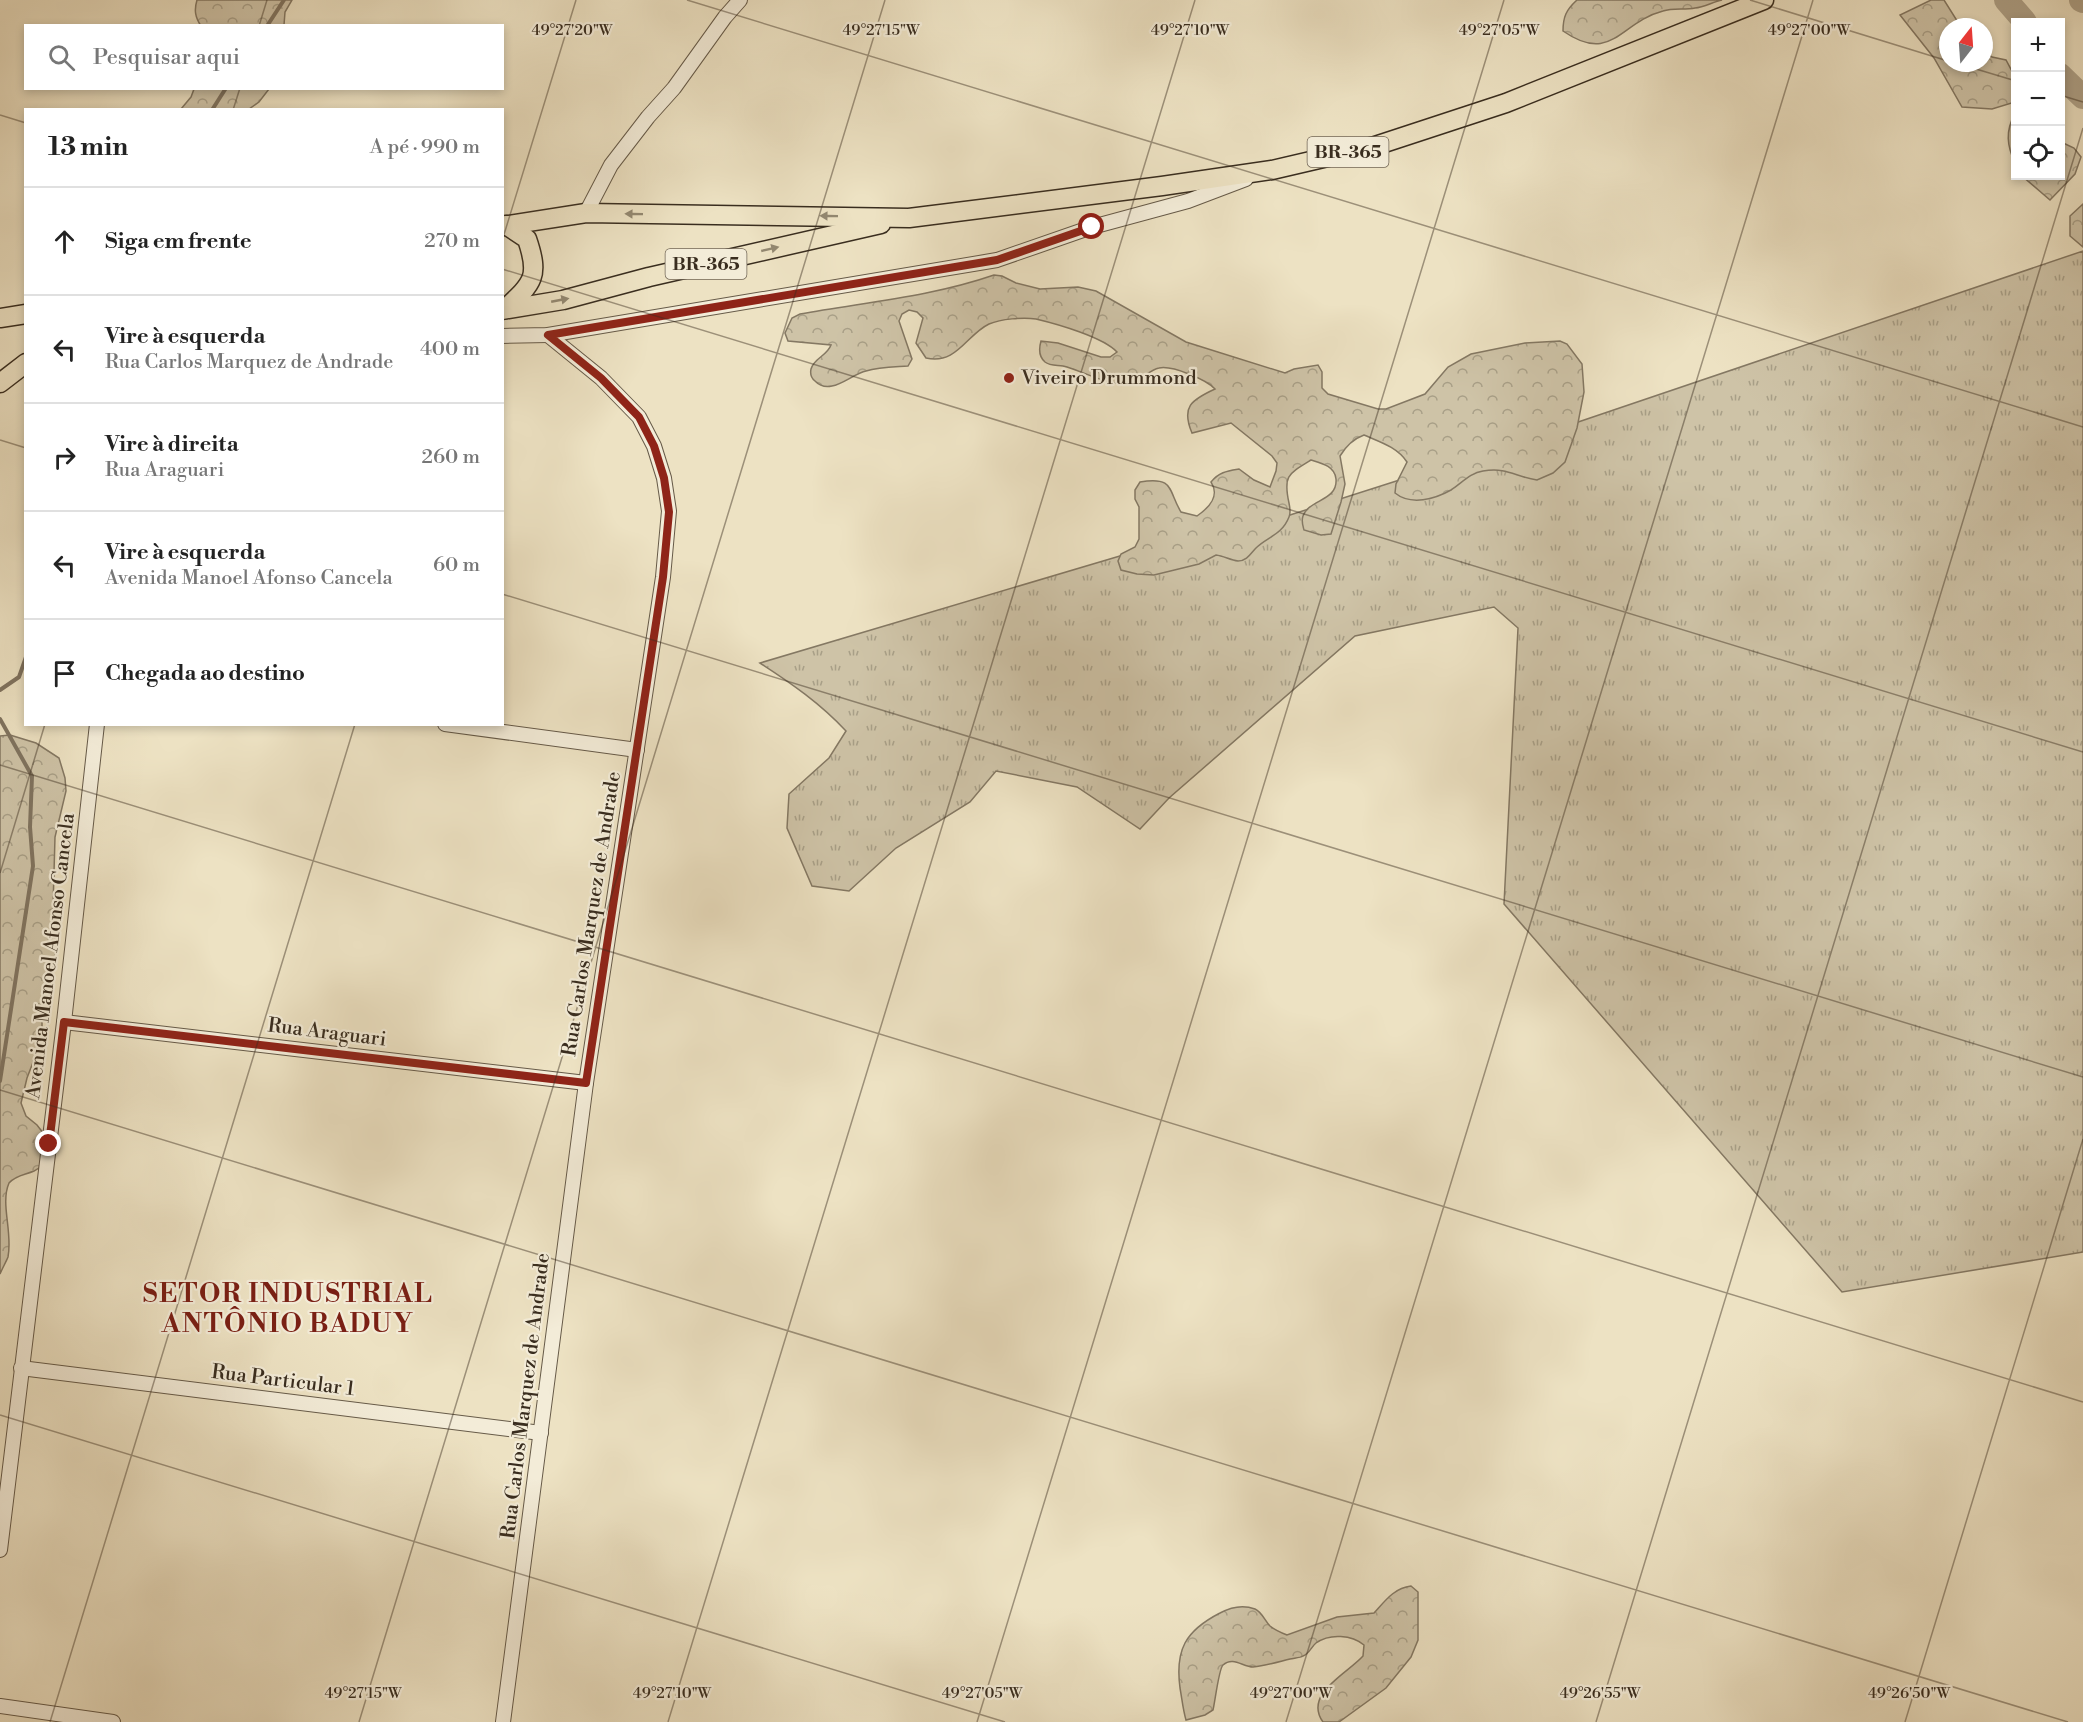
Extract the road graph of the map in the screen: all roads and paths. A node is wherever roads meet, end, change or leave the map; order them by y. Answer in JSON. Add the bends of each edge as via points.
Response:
{"nodes":[{"id":1,"x":740,"y":0,"type":"edge"},
{"id":2,"x":1764,"y":0,"type":"edge"},
{"id":3,"x":1272,"y":170,"type":"junction"},
{"id":4,"x":586,"y":213,"type":"junction"},
{"id":5,"x":909,"y":218,"type":"junction"},
{"id":6,"x":504,"y":226,"type":"edge"},
{"id":7,"x":504,"y":309,"type":"edge"},
{"id":8,"x":24,"y":314,"type":"edge"},
{"id":9,"x":0,"y":318,"type":"edge"},
{"id":10,"x":548,"y":335,"type":"junction"},
{"id":11,"x":504,"y":336,"type":"edge"},
{"id":12,"x":24,"y":362,"type":"edge"},
{"id":13,"x":24,"y":364,"type":"edge"},
{"id":14,"x":0,"y":366,"type":"edge"},
{"id":15,"x":0,"y":384,"type":"edge"},
{"id":16,"x":98,"y":726,"type":"edge"},
{"id":17,"x":460,"y":726,"type":"edge"},
{"id":18,"x":637,"y":750,"type":"junction"},
{"id":19,"x":64,"y":1022,"type":"junction"},
{"id":20,"x":586,"y":1083,"type":"junction"},
{"id":21,"x":21,"y":1368,"type":"junction"},
{"id":22,"x":541,"y":1433,"type":"junction"},
{"id":23,"x":0,"y":1550,"type":"edge"},
{"id":24,"x":0,"y":1706,"type":"edge"},
{"id":25,"x":113,"y":1722,"type":"edge"},
{"id":26,"x":504,"y":1722,"type":"edge"}],
"edges":[{"from":1,"to":4,"type":"street","via":[[611,165]]},
{"from":2,"to":3,"type":"main road","number":"BR-365","via":[[1506,103],[1376,146]]},
{"from":3,"to":5,"type":"main road","number":"BR-365"},
{"from":3,"to":10,"type":"street","via":[[1188,201],[1092,227],[997,260]]},
{"from":5,"to":4,"type":"main road","number":"BR-365","one_way":true},
{"from":4,"to":6,"type":"main road","number":"BR-365"},
{"from":7,"to":5,"type":"main road","number":"BR-365","one_way":true,"via":[[563,300]]},
{"from":6,"to":7,"type":"main road","number":"BR-365","via":[[527,239],[534,265],[527,289]]},
{"from":8,"to":9,"type":"main road"},
{"from":10,"to":11,"type":"street"},
{"from":10,"to":18,"type":"street","name":"Rua Carlos Marquez de Andrade","via":[[601,378],[639,417],[664,478],[669,512],[663,577]]},
{"from":12,"to":14,"type":"main road"},
{"from":13,"to":15,"type":"main road"},
{"from":16,"to":19,"type":"street","name":"Avenida Manoel Afonso Cancela"},
{"from":17,"to":18,"type":"street"},
{"from":18,"to":20,"type":"street","name":"Rua Carlos Marquez de Andrade"},
{"from":19,"to":20,"type":"street","name":"Rua Araguari"},
{"from":19,"to":21,"type":"street","name":"Avenida Manoel Afonso Cancela"},
{"from":20,"to":22,"type":"street","name":"Rua Carlos Marquez de Andrade"},
{"from":21,"to":22,"type":"street","name":"Rua Particular 1"},
{"from":21,"to":23,"type":"street","name":"Avenida Manoel Afonso Cancela"},
{"from":22,"to":26,"type":"street","name":"Rua Carlos Marquez de Andrade"},
{"from":24,"to":25,"type":"street"}]}
